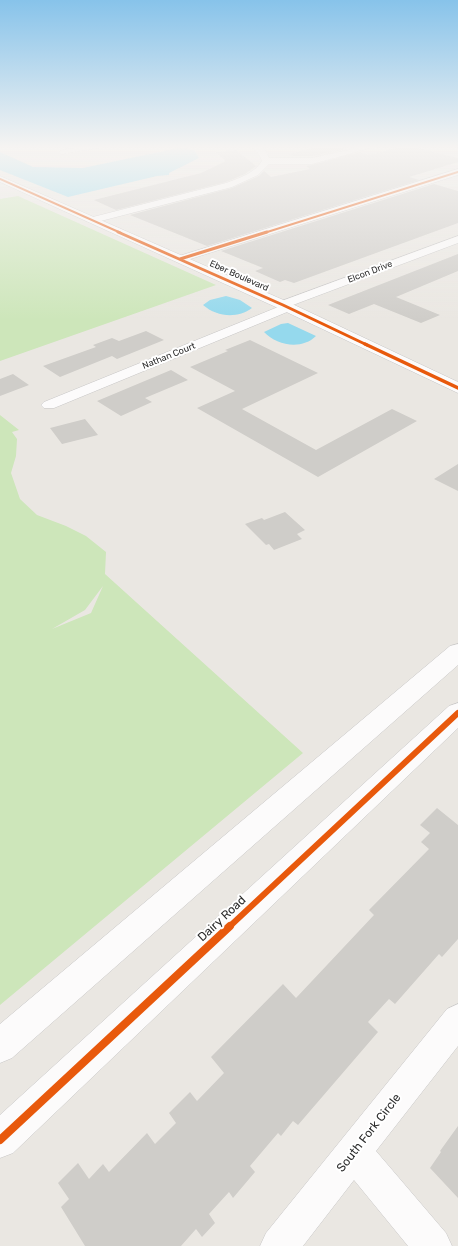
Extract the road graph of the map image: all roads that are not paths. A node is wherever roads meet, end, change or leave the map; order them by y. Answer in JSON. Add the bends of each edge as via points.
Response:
{"nodes":[{"id":1,"x":57,"y":204,"type":"edge"},
{"id":2,"x":155,"y":204,"type":"edge"},
{"id":3,"x":355,"y":204,"type":"edge"},
{"id":4,"x":93,"y":220,"type":"junction"},
{"id":5,"x":458,"y":239,"type":"edge"},
{"id":6,"x":180,"y":259,"type":"junction"},
{"id":7,"x":286,"y":306,"type":"junction"},
{"id":8,"x":361,"y":341,"type":"junction"},
{"id":9,"x":458,"y":382,"type":"edge"},
{"id":10,"x":458,"y":388,"type":"edge"},
{"id":11,"x":49,"y":405,"type":"dead end"},
{"id":12,"x":458,"y":652,"type":"edge"},
{"id":13,"x":458,"y":713,"type":"edge"},
{"id":14,"x":458,"y":1020,"type":"edge"},
{"id":15,"x":0,"y":1046,"type":"edge"},
{"id":16,"x":0,"y":1140,"type":"edge"},
{"id":17,"x":354,"y":1152,"type":"junction"},
{"id":18,"x":279,"y":1246,"type":"edge"},
{"id":19,"x":433,"y":1246,"type":"edge"}],
"edges":[{"from":1,"to":4,"type":"street","name":"Eber Boulevard"},
{"from":2,"to":4,"type":"street"},
{"from":3,"to":6,"type":"street"},
{"from":4,"to":6,"type":"street","name":"Eber Boulevard"},
{"from":5,"to":7,"type":"street","name":"Elcon Drive"},
{"from":6,"to":7,"type":"street","name":"Eber Boulevard"},
{"from":7,"to":8,"type":"street","name":"Eber Boulevard"},
{"from":7,"to":11,"type":"street","name":"Nathan Court"},
{"from":8,"to":9,"type":"street","name":"Eber Boulevard"},
{"from":8,"to":10,"type":"street","name":"Eber Boulevard"},
{"from":12,"to":15,"type":"street"},
{"from":13,"to":16,"type":"street","name":"Dairy Road"},
{"from":14,"to":17,"type":"street","name":"South Fork Circle"},
{"from":17,"to":18,"type":"street","name":"South Fork Circle"},
{"from":17,"to":19,"type":"street"}]}
